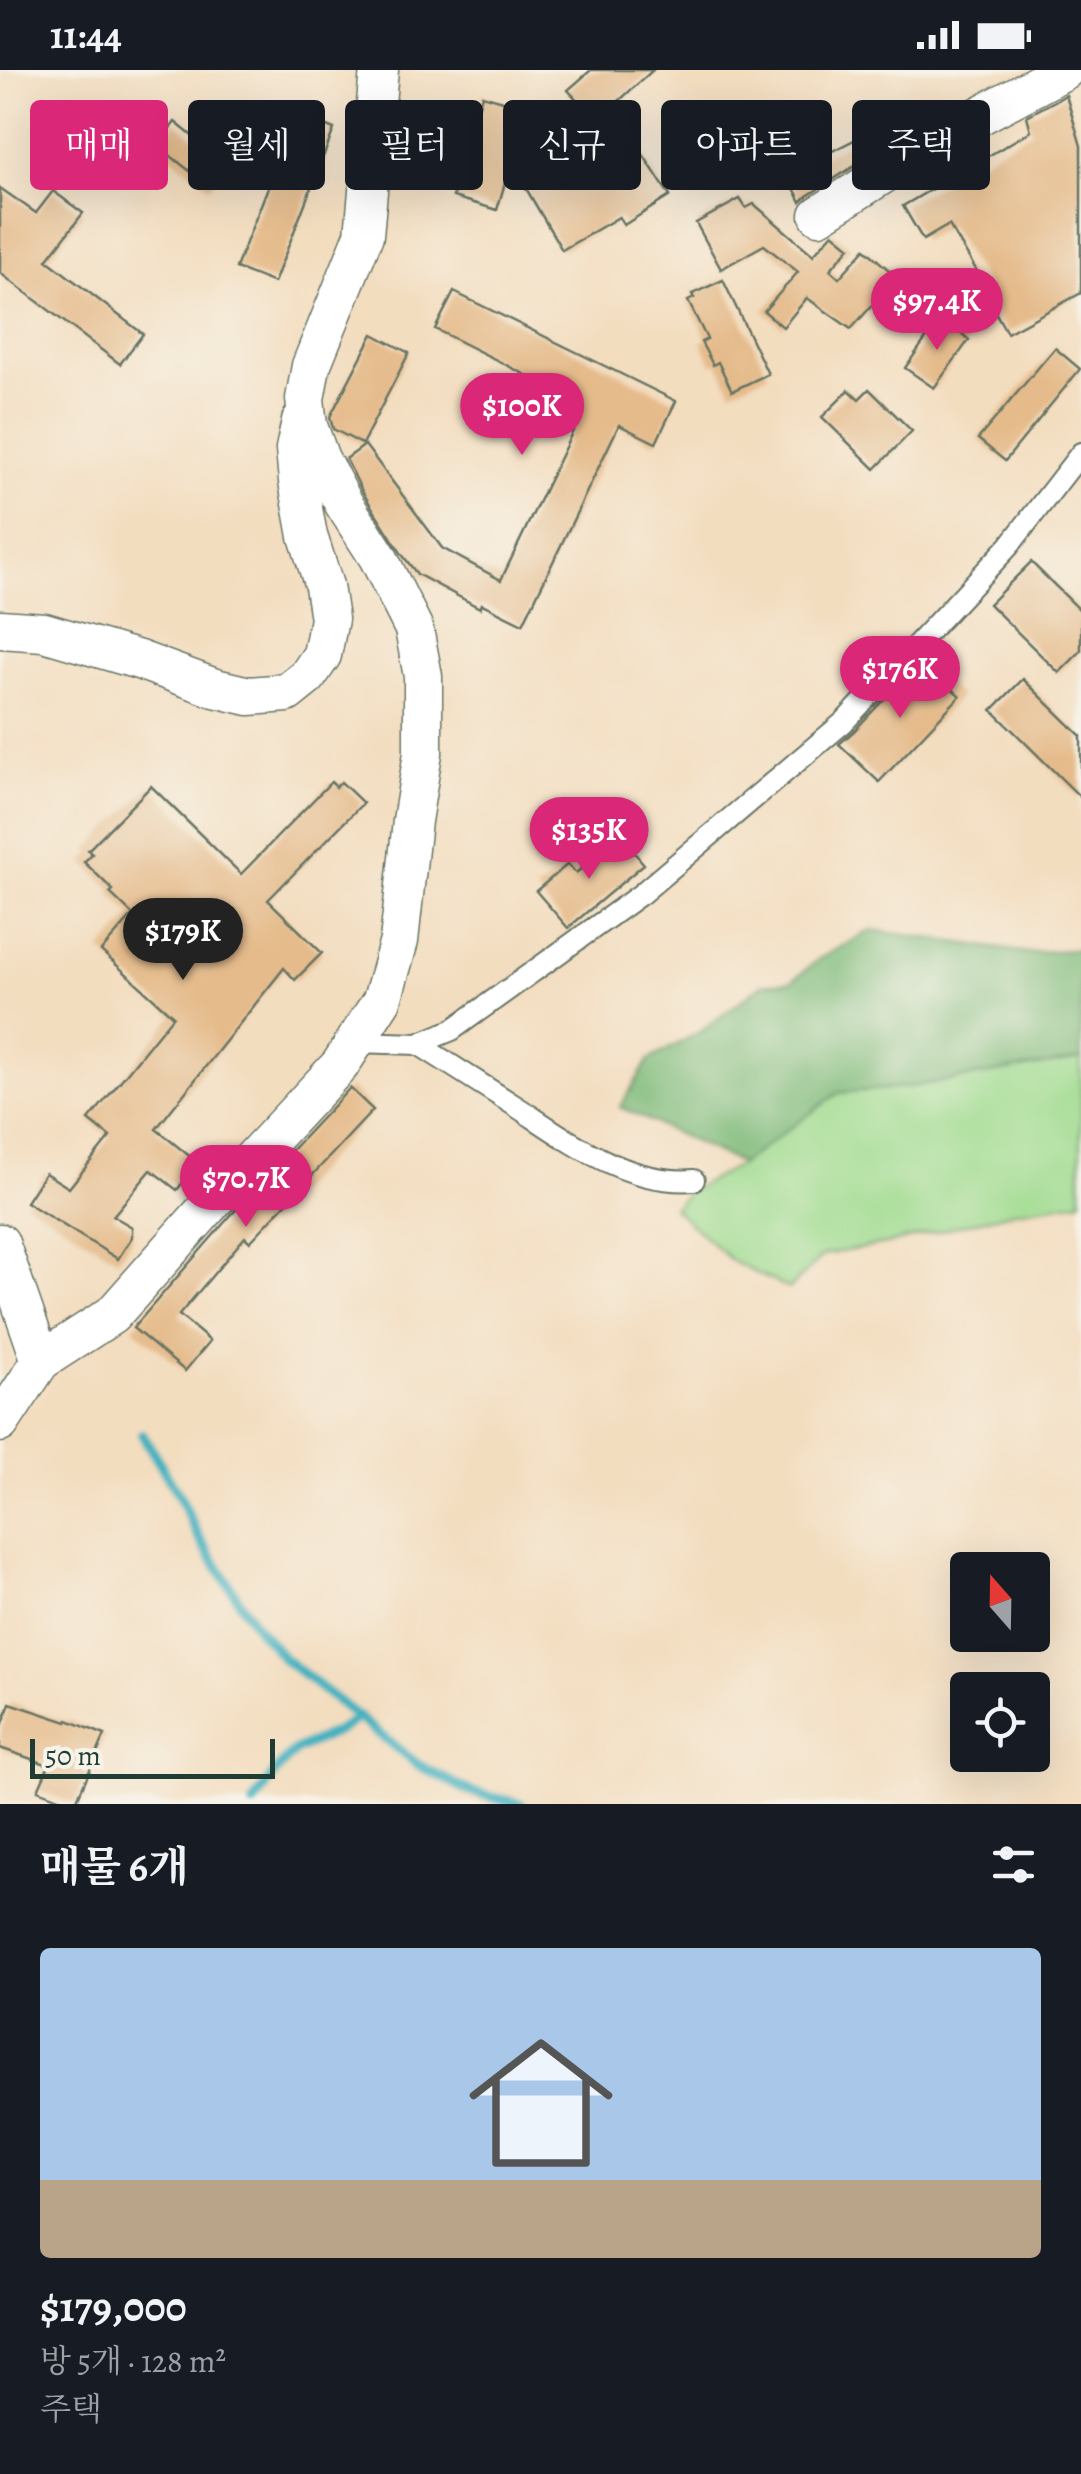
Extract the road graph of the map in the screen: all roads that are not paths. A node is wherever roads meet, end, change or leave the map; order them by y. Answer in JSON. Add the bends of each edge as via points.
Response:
{"nodes":[{"id":1,"x":379,"y":70,"type":"edge"},
{"id":2,"x":1065,"y":70,"type":"edge"},
{"id":3,"x":819,"y":215,"type":"dead end"},
{"id":4,"x":305,"y":398,"type":"junction"},
{"id":5,"x":1081,"y":453,"type":"edge"},
{"id":6,"x":0,"y":629,"type":"edge"},
{"id":7,"x":355,"y":1042,"type":"junction"},
{"id":8,"x":418,"y":1044,"type":"junction"},
{"id":9,"x":694,"y":1180,"type":"dead end"},
{"id":10,"x":0,"y":1243,"type":"edge"},
{"id":11,"x":41,"y":1361,"type":"junction"},
{"id":12,"x":0,"y":1423,"type":"edge"}],
"edges":[{"from":1,"to":4,"type":"street","via":[[364,235],[311,366]]},
{"from":2,"to":3,"type":"street"},
{"from":4,"to":6,"type":"street","via":[[298,481],[328,619],[322,655],[288,693],[248,696],[44,632]]},
{"from":4,"to":7,"type":"street","via":[[320,459],[414,629],[423,676],[423,752],[399,941],[382,1000]]},
{"from":5,"to":8,"type":"lane","via":[[1008,546],[844,722],[641,894],[452,1030]]},
{"from":7,"to":8,"type":"lane"},
{"from":7,"to":11,"type":"street","via":[[112,1315]]},
{"from":8,"to":9,"type":"lane","via":[[592,1155],[636,1174]]},
{"from":10,"to":11,"type":"street"},
{"from":11,"to":12,"type":"street"}]}
